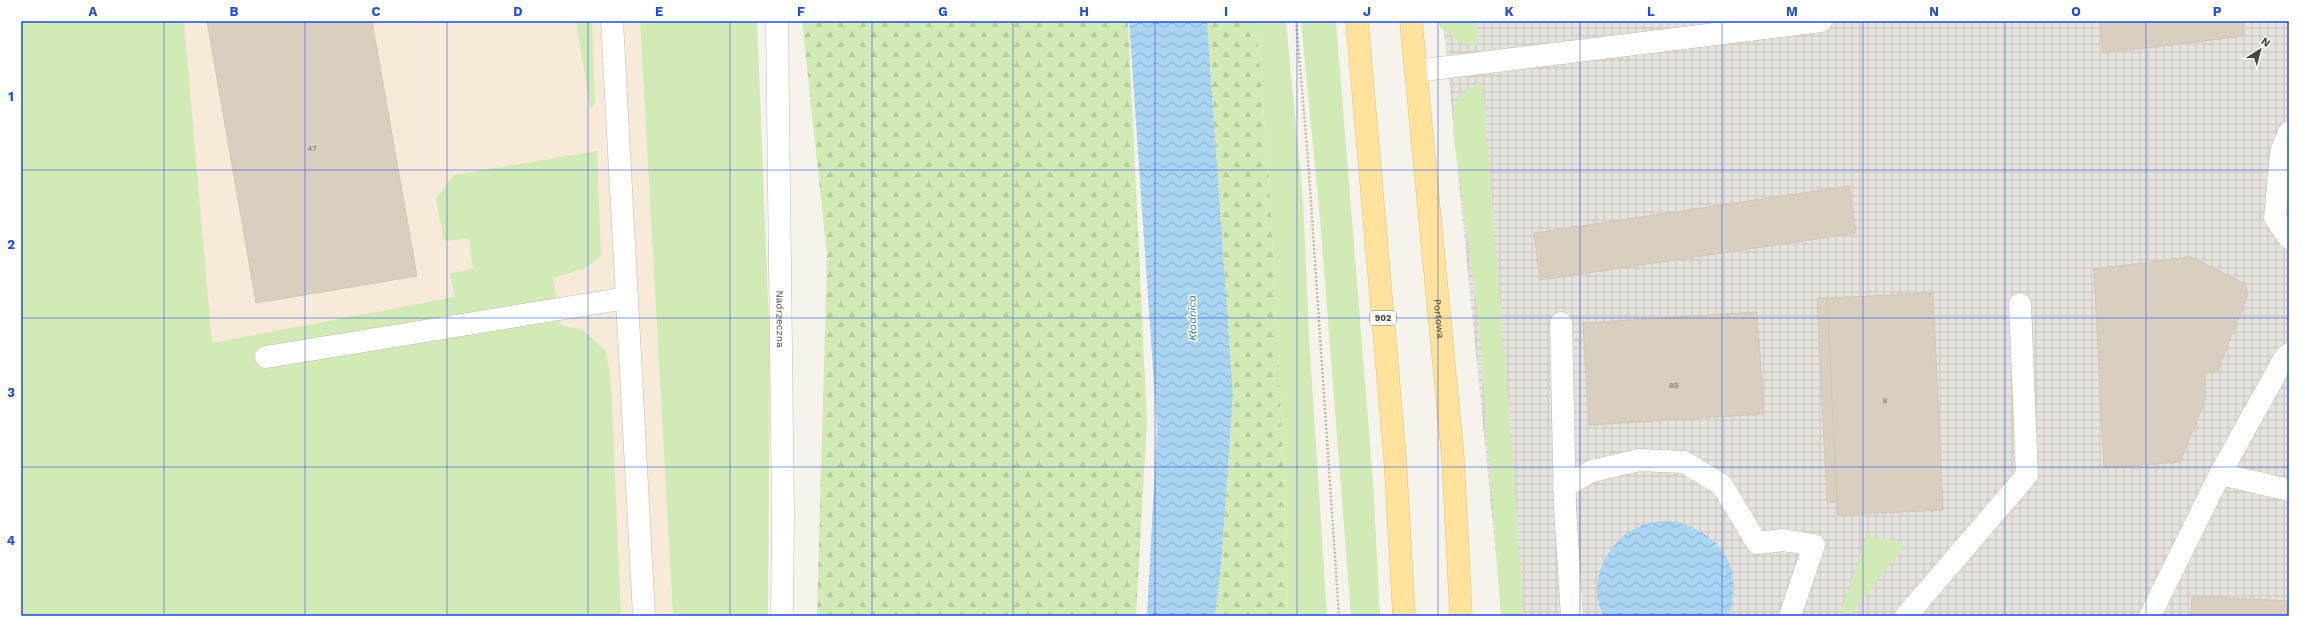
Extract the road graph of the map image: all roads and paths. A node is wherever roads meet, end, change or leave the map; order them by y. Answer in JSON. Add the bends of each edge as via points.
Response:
{"nodes":[{"id":1,"x":612,"y":21,"type":"edge"},
{"id":2,"x":776,"y":21,"type":"edge"},
{"id":3,"x":1296,"y":21,"type":"edge"},
{"id":4,"x":1357,"y":21,"type":"edge"},
{"id":5,"x":1411,"y":21,"type":"edge"},
{"id":6,"x":1822,"y":21,"type":"edge"},
{"id":7,"x":1416,"y":71,"type":"junction"},
{"id":8,"x":2289,"y":132,"type":"edge"},
{"id":9,"x":2289,"y":238,"type":"edge"},
{"id":10,"x":627,"y":298,"type":"junction"},
{"id":11,"x":2020,"y":304,"type":"dead end"},
{"id":12,"x":1561,"y":323,"type":"dead end"},
{"id":13,"x":2288,"y":352,"type":"edge"},
{"id":14,"x":266,"y":357,"type":"dead end"},
{"id":15,"x":2220,"y":474,"type":"junction"},
{"id":16,"x":1564,"y":487,"type":"junction"},
{"id":17,"x":2289,"y":490,"type":"edge"},
{"id":18,"x":644,"y":616,"type":"edge"},
{"id":19,"x":782,"y":616,"type":"edge"},
{"id":20,"x":1339,"y":616,"type":"edge"},
{"id":21,"x":1404,"y":616,"type":"edge"},
{"id":22,"x":1461,"y":616,"type":"edge"},
{"id":23,"x":1572,"y":616,"type":"edge"},
{"id":24,"x":1790,"y":616,"type":"edge"},
{"id":25,"x":1906,"y":616,"type":"edge"},
{"id":26,"x":2150,"y":616,"type":"edge"}],
"edges":[{"from":1,"to":10,"type":"street"},
{"from":2,"to":19,"type":"street","name":"Nadrzeczna","via":[[783,514]]},
{"from":3,"to":20,"type":"path","via":[[1309,166]]},
{"from":4,"to":21,"type":"main road","number":"902","via":[[1395,457]]},
{"from":5,"to":7,"type":"main road","name":"Portowa"},
{"from":6,"to":7,"type":"street"},
{"from":7,"to":22,"type":"main road","name":"Portowa","via":[[1453,459]]},
{"from":8,"to":9,"type":"street","via":[[2281,152],[2275,218]]},
{"from":10,"to":14,"type":"street"},
{"from":10,"to":18,"type":"street"},
{"from":11,"to":25,"type":"street","via":[[2027,475]]},
{"from":12,"to":16,"type":"street"},
{"from":13,"to":15,"type":"street"},
{"from":15,"to":17,"type":"street"},
{"from":15,"to":26,"type":"street"},
{"from":16,"to":23,"type":"street"},
{"from":16,"to":24,"type":"street","via":[[1592,471],[1639,460],[1684,462],[1722,485],[1757,543],[1783,540],[1814,545]]}]}
